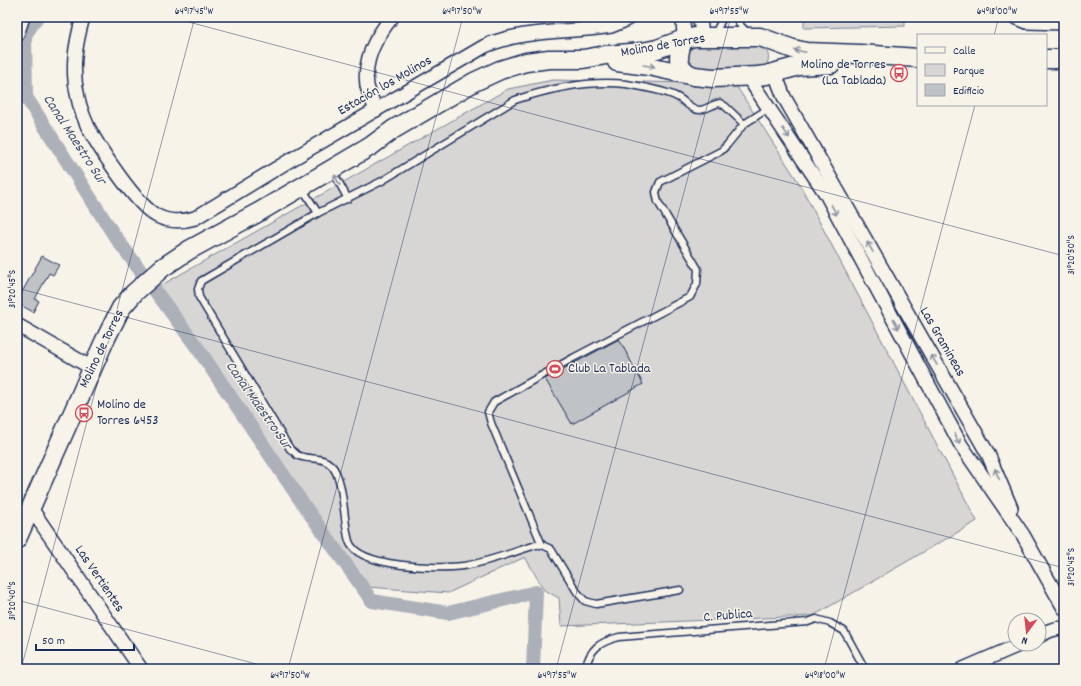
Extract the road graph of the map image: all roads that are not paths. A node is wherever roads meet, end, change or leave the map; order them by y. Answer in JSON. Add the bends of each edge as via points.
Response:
{"nodes":[{"id":1,"x":23,"y":17,"type":"edge"},
{"id":2,"x":83,"y":17,"type":"edge"},
{"id":3,"x":392,"y":17,"type":"edge"},
{"id":4,"x":630,"y":17,"type":"edge"},
{"id":5,"x":683,"y":17,"type":"edge"},
{"id":6,"x":700,"y":17,"type":"edge"},
{"id":7,"x":723,"y":17,"type":"edge"},
{"id":8,"x":736,"y":17,"type":"edge"},
{"id":9,"x":1015,"y":17,"type":"edge"},
{"id":10,"x":1064,"y":23,"type":"edge"},
{"id":11,"x":17,"y":35,"type":"edge"},
{"id":12,"x":700,"y":38,"type":"junction"},
{"id":13,"x":759,"y":38,"type":"junction"},
{"id":14,"x":913,"y":58,"type":"edge"},
{"id":15,"x":583,"y":59,"type":"junction"},
{"id":16,"x":1047,"y":59,"type":"edge"},
{"id":17,"x":1064,"y":59,"type":"edge"},
{"id":18,"x":777,"y":73,"type":"junction"},
{"id":19,"x":694,"y":76,"type":"junction"},
{"id":20,"x":748,"y":77,"type":"junction"},
{"id":21,"x":769,"y":108,"type":"junction"},
{"id":22,"x":376,"y":110,"type":"junction"},
{"id":23,"x":744,"y":124,"type":"junction"},
{"id":24,"x":394,"y":129,"type":"junction"},
{"id":25,"x":331,"y":169,"type":"junction"},
{"id":26,"x":820,"y":172,"type":"junction"},
{"id":27,"x":301,"y":187,"type":"junction"},
{"id":28,"x":348,"y":198,"type":"junction"},
{"id":29,"x":318,"y":213,"type":"junction"},
{"id":30,"x":210,"y":237,"type":"junction"},
{"id":31,"x":17,"y":325,"type":"edge"},
{"id":32,"x":92,"y":368,"type":"junction"},
{"id":33,"x":30,"y":508,"type":"junction"},
{"id":34,"x":18,"y":531,"type":"edge"},
{"id":35,"x":1023,"y":535,"type":"junction"},
{"id":36,"x":542,"y":545,"type":"junction"},
{"id":37,"x":680,"y":590,"type":"dead end"},
{"id":38,"x":1064,"y":608,"type":"edge"},
{"id":39,"x":1064,"y":628,"type":"edge"},
{"id":40,"x":1047,"y":631,"type":"edge"},
{"id":41,"x":1007,"y":650,"type":"edge"},
{"id":42,"x":141,"y":669,"type":"edge"},
{"id":43,"x":584,"y":669,"type":"edge"},
{"id":44,"x":865,"y":669,"type":"edge"},
{"id":45,"x":963,"y":669,"type":"edge"}],
"edges":[{"from":1,"to":11,"type":"street"},
{"from":2,"to":22,"type":"street","name":"Estación los Molinos","via":[[76,45],[74,69],[78,98],[88,126],[137,198],[157,216],[171,221],[195,218]]},
{"from":3,"to":22,"type":"street","via":[[376,40],[368,58],[367,86]]},
{"from":4,"to":22,"type":"street","name":"Estación los Molinos","via":[[611,26],[527,35],[485,46]]},
{"from":5,"to":12,"type":"street"},
{"from":6,"to":12,"type":"street"},
{"from":7,"to":12,"type":"lane"},
{"from":8,"to":13,"type":"lane","via":[[740,25]]},
{"from":9,"to":10,"type":"street","via":[[1027,22]]},
{"from":12,"to":13,"type":"main road","name":"Molino de Torres"},
{"from":12,"to":15,"type":"main road","name":"Molino de Torres","via":[[649,51]]},
{"from":12,"to":19,"type":"main road","via":[[680,51],[679,62],[684,71]]},
{"from":14,"to":13,"type":"main road","name":"Molino de Torres","one_way":true,"via":[[806,52]]},
{"from":13,"to":18,"type":"main road","via":[[769,41],[775,47]]},
{"from":14,"to":18,"type":"main road","name":"Molino de Torres","via":[[806,65]]},
{"from":15,"to":19,"type":"main road","name":"Molino de Torres","one_way":true,"via":[[649,66]]},
{"from":15,"to":24,"type":"main road","name":"Molino de Torres","via":[[548,59],[513,65],[474,82]]},
{"from":16,"to":17,"type":"main road"},
{"from":18,"to":20,"type":"main road","name":"Molino de Torres"},
{"from":18,"to":26,"type":"street","via":[[784,97],[812,147]]},
{"from":19,"to":20,"type":"main road","name":"Molino de Torres"},
{"from":20,"to":21,"type":"street"},
{"from":21,"to":23,"type":"lane"},
{"from":21,"to":26,"type":"street","one_way":true,"via":[[800,155]]},
{"from":23,"to":28,"type":"lane","via":[[720,103],[700,110],[672,95],[626,84],[590,83],[563,87],[515,100],[382,181]]},
{"from":23,"to":36,"type":"lane","via":[[721,151],[660,182],[656,192],[658,202],[698,269],[697,284],[690,297],[494,402],[488,412]]},
{"from":24,"to":25,"type":"main road","name":"Molino de Torres","via":[[371,146]]},
{"from":24,"to":30,"type":"main road","name":"Molino de Torres","via":[[368,141],[261,203]]},
{"from":25,"to":27,"type":"main road","name":"Molino de Torres"},
{"from":28,"to":25,"type":"lane","one_way":true},
{"from":35,"to":26,"type":"street","name":"Las Gramineas","one_way":true,"via":[[988,454]]},
{"from":26,"to":35,"type":"street","name":"Las Gramineas","one_way":true,"via":[[826,194],[961,445]]},
{"from":27,"to":29,"type":"lane"},
{"from":27,"to":30,"type":"main road","name":"Molino de Torres"},
{"from":28,"to":29,"type":"lane"},
{"from":29,"to":36,"type":"lane","via":[[200,281],[198,289],[199,297],[290,449],[297,455],[320,458],[331,465],[338,475],[349,543],[360,554],[407,567],[463,566]]},
{"from":30,"to":32,"type":"main road","name":"Molino de Torres","via":[[162,268],[127,300]]},
{"from":31,"to":32,"type":"street"},
{"from":32,"to":33,"type":"main road","name":"Molino de Torres"},
{"from":33,"to":34,"type":"main road","name":"Molino de Torres"},
{"from":33,"to":42,"type":"street","name":"Las Vertientes"},
{"from":35,"to":38,"type":"street","name":"Las Gramineas"},
{"from":36,"to":37,"type":"lane","via":[[551,549],[585,601],[596,604]]},
{"from":39,"to":40,"type":"street"},
{"from":41,"to":45,"type":"street"},
{"from":43,"to":44,"type":"lane","name":"C. Publica","via":[[589,655],[608,639],[808,622],[816,619],[844,631]]}]}
